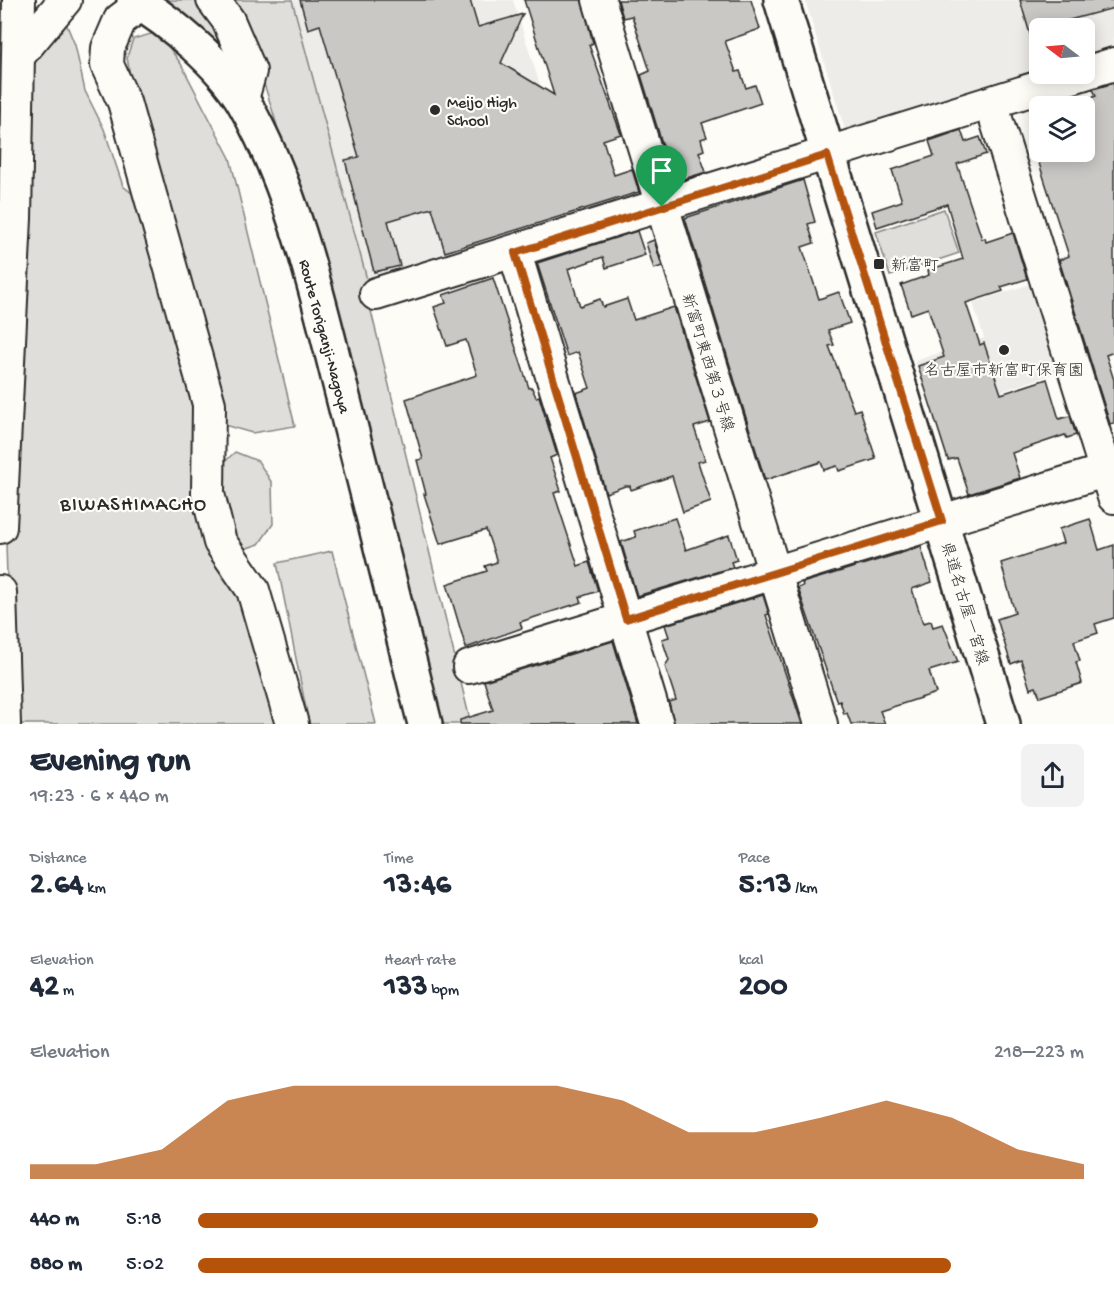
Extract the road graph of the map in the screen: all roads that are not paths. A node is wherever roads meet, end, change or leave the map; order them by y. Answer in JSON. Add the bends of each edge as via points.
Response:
{"nodes":[{"id":1,"x":19,"y":0,"type":"edge"},
{"id":2,"x":65,"y":0,"type":"edge"},
{"id":3,"x":213,"y":0,"type":"edge"},
{"id":4,"x":599,"y":0,"type":"edge"},
{"id":5,"x":781,"y":0,"type":"edge"},
{"id":6,"x":135,"y":1,"type":"edge"},
{"id":7,"x":19,"y":55,"type":"junction"},
{"id":8,"x":1114,"y":64,"type":"edge"},
{"id":9,"x":242,"y":99,"type":"junction"},
{"id":10,"x":991,"y":103,"type":"junction"},
{"id":11,"x":827,"y":155,"type":"junction"},
{"id":12,"x":662,"y":207,"type":"junction"},
{"id":13,"x":515,"y":253,"type":"junction"},
{"id":14,"x":376,"y":294,"type":"dead end"},
{"id":15,"x":1111,"y":479,"type":"edge"},
{"id":16,"x":942,"y":521,"type":"junction"},
{"id":17,"x":0,"y":527,"type":"edge"},
{"id":18,"x":775,"y":573,"type":"junction"},
{"id":19,"x":0,"y":592,"type":"edge"},
{"id":20,"x":626,"y":619,"type":"junction"},
{"id":21,"x":470,"y":667,"type":"dead end"},
{"id":22,"x":4,"y":724,"type":"edge"},
{"id":23,"x":292,"y":724,"type":"edge"},
{"id":24,"x":425,"y":724,"type":"edge"},
{"id":25,"x":657,"y":724,"type":"edge"},
{"id":26,"x":821,"y":724,"type":"edge"},
{"id":27,"x":1003,"y":724,"type":"edge"}],
"edges":[{"from":1,"to":7,"type":"street"},
{"from":2,"to":7,"type":"street"},
{"from":3,"to":9,"type":"street","via":[[228,20],[250,71]]},
{"from":4,"to":12,"type":"street","name":"新富町東西第３号線"},
{"from":5,"to":11,"type":"main road","name":"県道名古屋一宮線"},
{"from":6,"to":9,"type":"main road","name":"Route Toriganji-Nagoya","via":[[189,41]]},
{"from":6,"to":23,"type":"street","via":[[114,31],[107,65],[124,102],[209,405],[208,494],[220,542],[253,590]]},
{"from":7,"to":17,"type":"street"},
{"from":8,"to":10,"type":"street"},
{"from":9,"to":24,"type":"main road","name":"Route Toriganji-Nagoya","via":[[274,158],[321,310]]},
{"from":10,"to":11,"type":"street"},
{"from":10,"to":15,"type":"street"},
{"from":11,"to":12,"type":"street"},
{"from":11,"to":16,"type":"main road","name":"県道名古屋一宮線"},
{"from":12,"to":13,"type":"street"},
{"from":12,"to":18,"type":"street","name":"新富町東西第３号線"},
{"from":13,"to":14,"type":"street"},
{"from":13,"to":20,"type":"street"},
{"from":15,"to":16,"type":"street"},
{"from":16,"to":18,"type":"street"},
{"from":16,"to":27,"type":"main road","name":"県道名古屋一宮線"},
{"from":18,"to":20,"type":"street"},
{"from":18,"to":26,"type":"street","name":"新富町東西第３号線"},
{"from":19,"to":22,"type":"street"},
{"from":20,"to":21,"type":"street"},
{"from":20,"to":25,"type":"street"}]}
